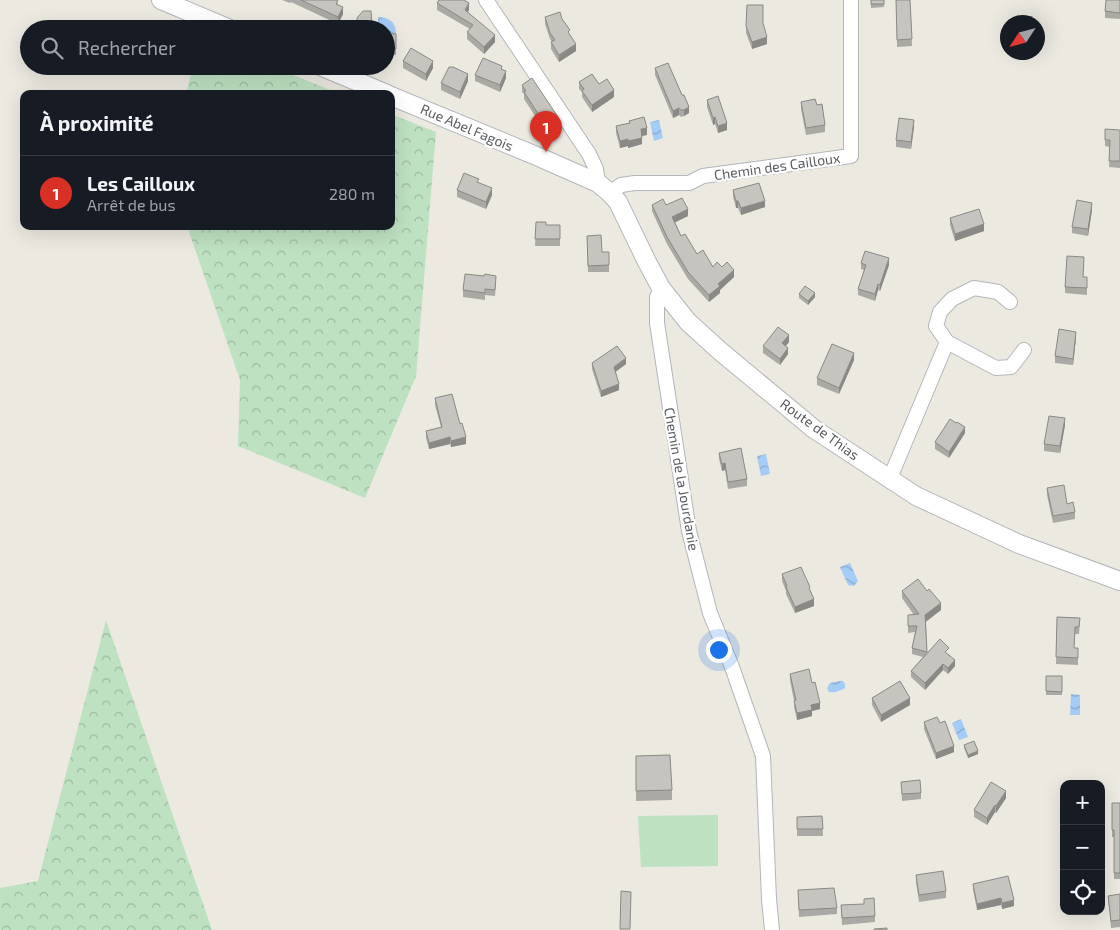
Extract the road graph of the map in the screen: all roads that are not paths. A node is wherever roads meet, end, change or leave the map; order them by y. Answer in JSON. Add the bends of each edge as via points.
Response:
{"nodes":[{"id":1,"x":161,"y":0,"type":"edge"},
{"id":2,"x":486,"y":0,"type":"edge"},
{"id":3,"x":851,"y":0,"type":"edge"},
{"id":4,"x":209,"y":20,"type":"edge"},
{"id":5,"x":342,"y":75,"type":"edge"},
{"id":6,"x":377,"y":90,"type":"edge"},
{"id":7,"x":395,"y":98,"type":"edge"},
{"id":8,"x":604,"y":188,"type":"junction"},
{"id":9,"x":661,"y":288,"type":"junction"},
{"id":10,"x":1010,"y":302,"type":"dead end"},
{"id":11,"x":947,"y":342,"type":"junction"},
{"id":12,"x":1024,"y":350,"type":"dead end"},
{"id":13,"x":890,"y":478,"type":"junction"},
{"id":14,"x":1120,"y":581,"type":"edge"},
{"id":15,"x":772,"y":930,"type":"edge"}],
"edges":[{"from":1,"to":4,"type":"street"},
{"from":2,"to":8,"type":"street","via":[[589,154]]},
{"from":3,"to":8,"type":"street","name":"Chemin des Cailloux","via":[[851,156],[703,176],[688,183],[628,184]]},
{"from":5,"to":6,"type":"street"},
{"from":7,"to":8,"type":"street","name":"Rue Abel Fagois","via":[[539,157]]},
{"from":8,"to":9,"type":"street","name":"Route de Thias","via":[[622,209]]},
{"from":9,"to":13,"type":"street","name":"Route de Thias","via":[[688,322],[814,429]]},
{"from":9,"to":15,"type":"street","name":"Chemin de la Jourdanie","via":[[657,297],[657,323],[689,531],[710,613],[763,756]]},
{"from":10,"to":11,"type":"street","via":[[998,292],[974,288],[952,299],[940,312],[936,326]]},
{"from":11,"to":12,"type":"street","via":[[996,368],[1011,367]]},
{"from":11,"to":13,"type":"street"},
{"from":13,"to":14,"type":"street","name":"Route de Thias","via":[[916,496],[1018,544]]}]}
